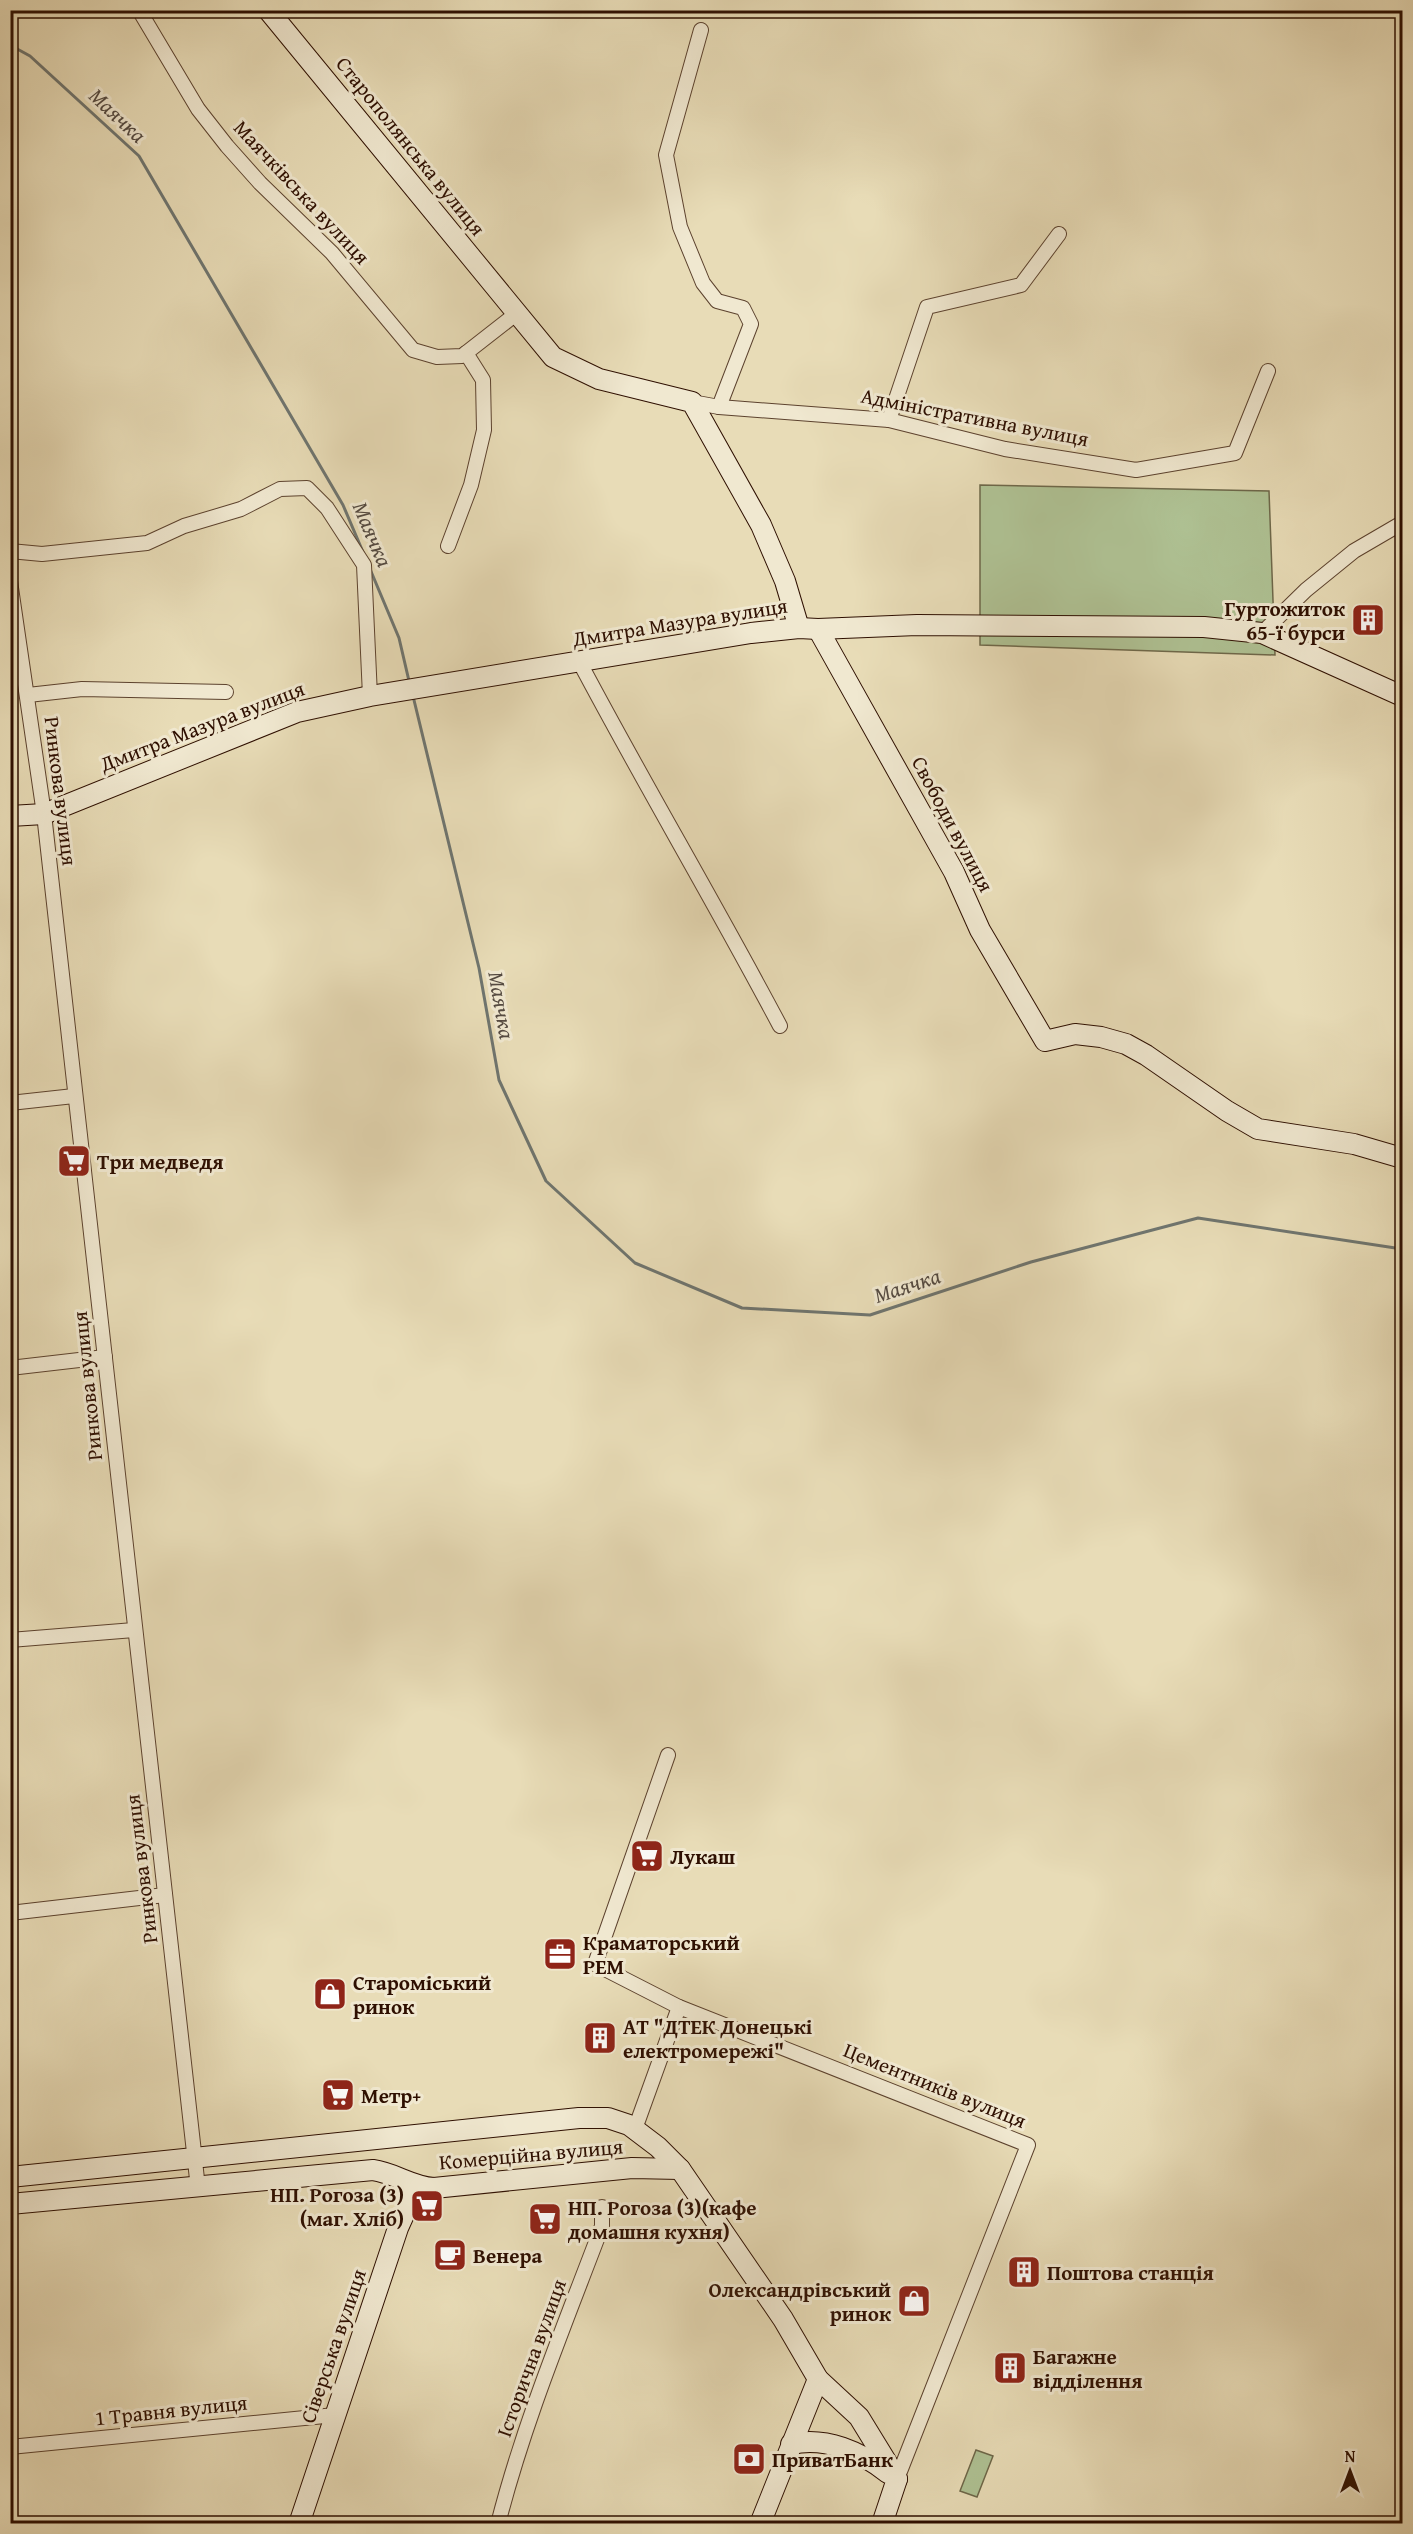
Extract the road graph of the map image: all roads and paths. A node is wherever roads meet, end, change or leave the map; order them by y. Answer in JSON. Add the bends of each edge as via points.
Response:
{"nodes":[{"id":1,"x":139,"y":10,"type":"edge"},
{"id":2,"x":268,"y":10,"type":"edge"},
{"id":3,"x":701,"y":30,"type":"dead end"},
{"id":4,"x":1059,"y":234,"type":"dead end"},
{"id":5,"x":516,"y":314,"type":"junction"},
{"id":6,"x":466,"y":353,"type":"junction"},
{"id":7,"x":1268,"y":371,"type":"dead end"},
{"id":8,"x":692,"y":402,"type":"junction"},
{"id":9,"x":719,"y":407,"type":"junction"},
{"id":10,"x":889,"y":420,"type":"junction"},
{"id":11,"x":1402,"y":522,"type":"edge"},
{"id":12,"x":447,"y":546,"type":"dead end"},
{"id":13,"x":10,"y":551,"type":"edge"},
{"id":14,"x":10,"y":581,"type":"edge"},
{"id":15,"x":808,"y":628,"type":"junction"},
{"id":16,"x":1262,"y":633,"type":"junction"},
{"id":17,"x":579,"y":662,"type":"junction"},
{"id":18,"x":225,"y":692,"type":"dead end"},
{"id":19,"x":28,"y":695,"type":"junction"},
{"id":20,"x":376,"y":695,"type":"junction"},
{"id":21,"x":1402,"y":696,"type":"edge"},
{"id":22,"x":44,"y":814,"type":"junction"},
{"id":23,"x":10,"y":816,"type":"edge"},
{"id":24,"x":780,"y":1026,"type":"dead end"},
{"id":25,"x":74,"y":1096,"type":"junction"},
{"id":26,"x":10,"y":1103,"type":"edge"},
{"id":27,"x":1402,"y":1158,"type":"edge"},
{"id":28,"x":105,"y":1357,"type":"junction"},
{"id":29,"x":10,"y":1368,"type":"edge"},
{"id":30,"x":134,"y":1630,"type":"junction"},
{"id":31,"x":10,"y":1640,"type":"edge"},
{"id":32,"x":668,"y":1755,"type":"dead end"},
{"id":33,"x":165,"y":1895,"type":"junction"},
{"id":34,"x":10,"y":1913,"type":"edge"},
{"id":35,"x":679,"y":2007,"type":"junction"},
{"id":36,"x":635,"y":2129,"type":"junction"},
{"id":37,"x":196,"y":2159,"type":"junction"},
{"id":38,"x":123,"y":2166,"type":"junction"},
{"id":39,"x":680,"y":2169,"type":"junction"},
{"id":40,"x":10,"y":2177,"type":"edge"},
{"id":41,"x":417,"y":2186,"type":"junction"},
{"id":42,"x":198,"y":2188,"type":"junction"},
{"id":43,"x":126,"y":2194,"type":"junction"},
{"id":44,"x":10,"y":2204,"type":"edge"},
{"id":45,"x":602,"y":2207,"type":"dead end"},
{"id":46,"x":818,"y":2379,"type":"junction"},
{"id":47,"x":335,"y":2415,"type":"junction"},
{"id":48,"x":791,"y":2444,"type":"junction"},
{"id":49,"x":10,"y":2447,"type":"edge"},
{"id":50,"x":897,"y":2479,"type":"junction"},
{"id":51,"x":299,"y":2523,"type":"edge"},
{"id":52,"x":498,"y":2523,"type":"edge"},
{"id":53,"x":760,"y":2523,"type":"edge"},
{"id":54,"x":882,"y":2523,"type":"edge"}],
"edges":[{"from":1,"to":6,"type":"street","name":"Маячківська вулиця","via":[[198,109],[227,146],[332,253],[413,350],[437,357]]},
{"from":2,"to":5,"type":"street","name":"Старополянська вулиця"},
{"from":3,"to":9,"type":"street","via":[[666,155],[680,227],[703,283],[717,301],[743,308],[751,324]]},
{"from":4,"to":10,"type":"street","via":[[1021,285],[927,307]]},
{"from":5,"to":6,"type":"street"},
{"from":5,"to":8,"type":"street","name":"Адміністративна вулиця","via":[[553,357],[599,379]]},
{"from":6,"to":12,"type":"street","via":[[483,381],[484,430],[471,485]]},
{"from":7,"to":10,"type":"street","name":"Адміністративна вулиця","via":[[1235,453],[1136,470],[1005,449]]},
{"from":8,"to":9,"type":"street","name":"Адміністративна вулиця"},
{"from":8,"to":15,"type":"street","name":"Свободи вулиця","via":[[761,525]]},
{"from":9,"to":10,"type":"street","name":"Адміністративна вулиця"},
{"from":11,"to":16,"type":"street","via":[[1354,551]]},
{"from":13,"to":20,"type":"street","via":[[42,554],[147,543],[184,526],[242,509],[280,489],[307,488],[327,508],[364,565]]},
{"from":14,"to":19,"type":"street","name":"Ринкова вулиця"},
{"from":15,"to":16,"type":"street","name":"Дмитра Мазура вулиця","via":[[1176,626]]},
{"from":15,"to":17,"type":"street","name":"Дмитра Мазура вулиця","via":[[751,633]]},
{"from":15,"to":27,"type":"street","name":"Свободи вулиця","via":[[954,872],[980,930],[1045,1041],[1075,1034],[1101,1036],[1126,1044],[1258,1129],[1354,1144]]},
{"from":16,"to":21,"type":"street","name":"Дмитра Мазура вулиця"},
{"from":17,"to":20,"type":"street","name":"Дмитра Мазура вулиця"},
{"from":17,"to":24,"type":"street"},
{"from":18,"to":19,"type":"street","via":[[82,689]]},
{"from":19,"to":22,"type":"street","name":"Ринкова вулиця"},
{"from":20,"to":22,"type":"street","name":"Дмитра Мазура вулиця","via":[[297,712]]},
{"from":22,"to":23,"type":"street","name":"Дмитра Мазура вулиця"},
{"from":22,"to":25,"type":"street","name":"Ринкова вулиця"},
{"from":25,"to":26,"type":"street"},
{"from":25,"to":28,"type":"street","name":"Ринкова вулиця"},
{"from":28,"to":29,"type":"street"},
{"from":28,"to":30,"type":"street","name":"Ринкова вулиця"},
{"from":30,"to":31,"type":"street"},
{"from":30,"to":33,"type":"street","name":"Ринкова вулиця"},
{"from":32,"to":35,"type":"street","name":"Цементників вулиця","via":[[595,1964]]},
{"from":33,"to":34,"type":"street"},
{"from":33,"to":37,"type":"street","name":"Ринкова вулиця"},
{"from":35,"to":36,"type":"street"},
{"from":35,"to":50,"type":"street","name":"Цементників вулиця","via":[[1028,2145]]},
{"from":36,"to":37,"type":"street","name":"Комерційна вулиця","via":[[608,2118],[579,2118]]},
{"from":36,"to":39,"type":"street","name":"Комерційна вулиця"},
{"from":37,"to":38,"type":"street","name":"Комерційна вулиця"},
{"from":37,"to":42,"type":"street","name":"Ринкова вулиця"},
{"from":38,"to":40,"type":"street","name":"Комерційна вулиця"},
{"from":38,"to":43,"type":"street"},
{"from":39,"to":41,"type":"street","name":"Комерційна вулиця","via":[[643,2168],[442,2188]]},
{"from":39,"to":46,"type":"street","via":[[783,2319]]},
{"from":41,"to":42,"type":"street","name":"Комерційна вулиця","via":[[373,2170]]},
{"from":41,"to":47,"type":"street","name":"Сіверська вулиця","via":[[398,2228]]},
{"from":42,"to":43,"type":"street","name":"Комерційна вулиця"},
{"from":43,"to":44,"type":"street","name":"Комерційна вулиця"},
{"from":45,"to":52,"type":"street","name":"Історична вулиця","via":[[602,2226],[549,2365]]},
{"from":46,"to":48,"type":"street"},
{"from":46,"to":50,"type":"street","via":[[860,2417]]},
{"from":47,"to":49,"type":"street","name":"1 Травня вулиця"},
{"from":47,"to":51,"type":"street","name":"Сіверська вулиця"},
{"from":48,"to":50,"type":"street","via":[[813,2442],[850,2450],[868,2457]]},
{"from":48,"to":53,"type":"street"},
{"from":50,"to":54,"type":"street"}]}
